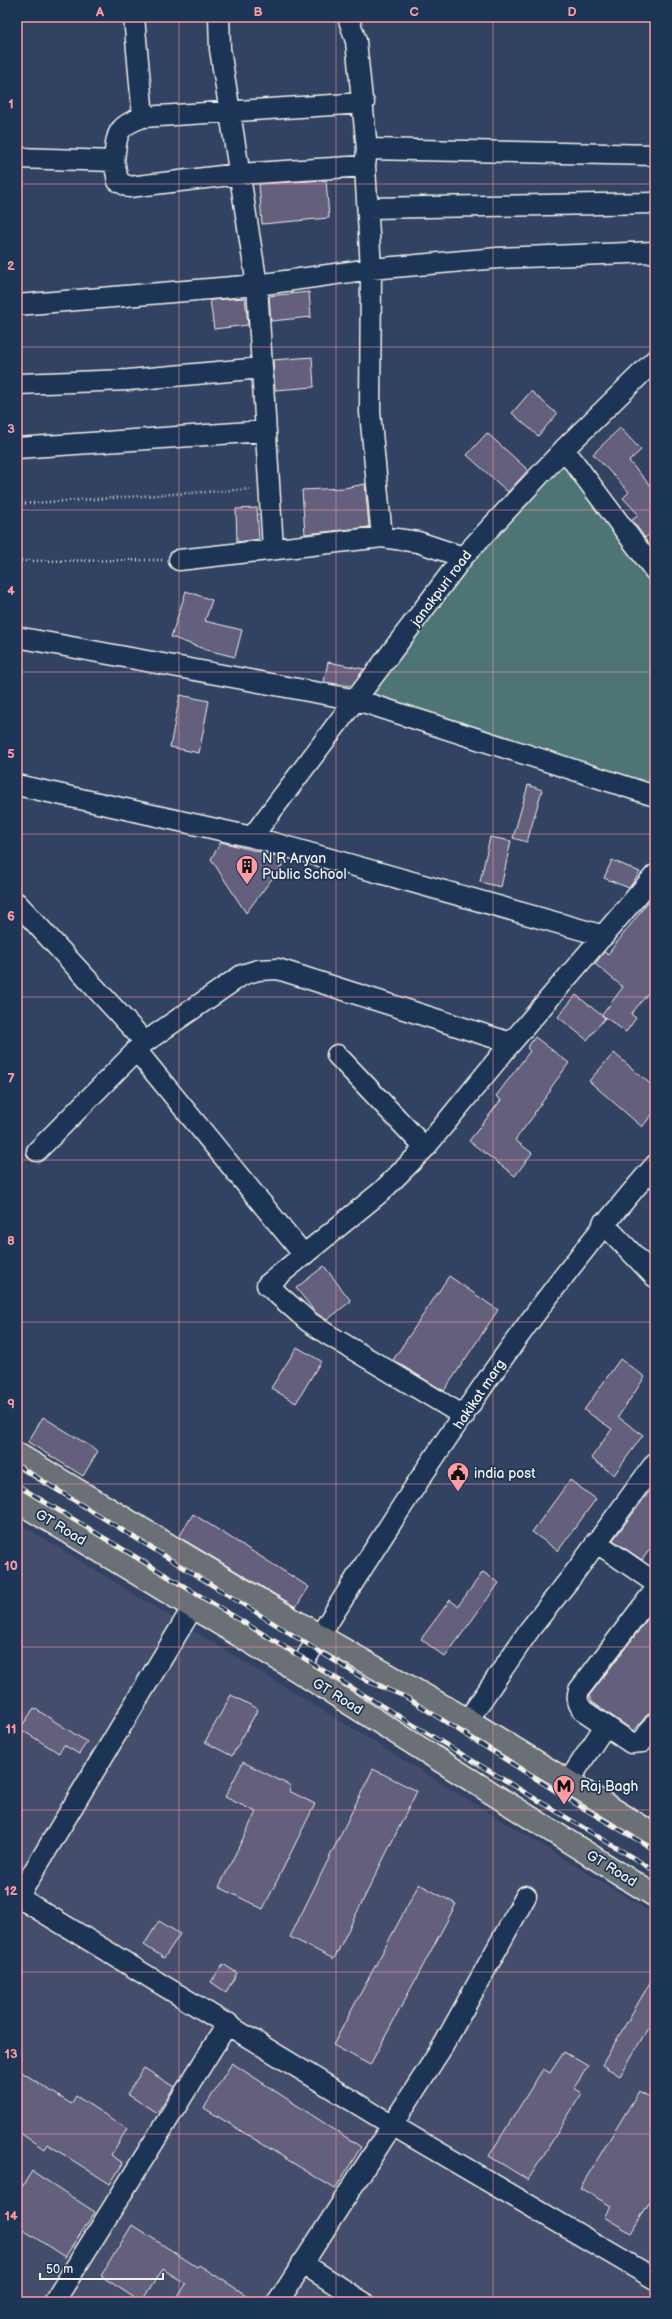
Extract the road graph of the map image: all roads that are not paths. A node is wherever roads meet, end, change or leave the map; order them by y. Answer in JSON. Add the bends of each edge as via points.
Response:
{"nodes":[{"id":1,"x":134,"y":17,"type":"edge"},
{"id":2,"x":219,"y":17,"type":"edge"},
{"id":3,"x":348,"y":17,"type":"edge"},
{"id":4,"x":364,"y":103,"type":"junction"},
{"id":5,"x":230,"y":112,"type":"junction"},
{"id":6,"x":143,"y":118,"type":"junction"},
{"id":7,"x":655,"y":155,"type":"edge"},
{"id":8,"x":17,"y":158,"type":"edge"},
{"id":9,"x":366,"y":158,"type":"junction"},
{"id":10,"x":114,"y":161,"type":"junction"},
{"id":11,"x":239,"y":174,"type":"junction"},
{"id":12,"x":655,"y":203,"type":"edge"},
{"id":13,"x":368,"y":208,"type":"junction"},
{"id":14,"x":655,"y":252,"type":"edge"},
{"id":15,"x":371,"y":269,"type":"junction"},
{"id":16,"x":257,"y":285,"type":"junction"},
{"id":17,"x":17,"y":306,"type":"edge"},
{"id":18,"x":655,"y":360,"type":"edge"},
{"id":19,"x":262,"y":368,"type":"junction"},
{"id":20,"x":17,"y":384,"type":"edge"},
{"id":21,"x":266,"y":431,"type":"junction"},
{"id":22,"x":17,"y":448,"type":"edge"},
{"id":23,"x":564,"y":449,"type":"junction"},
{"id":24,"x":382,"y":536,"type":"junction"},
{"id":25,"x":273,"y":549,"type":"junction"},
{"id":26,"x":463,"y":557,"type":"junction"},
{"id":27,"x":178,"y":560,"type":"road end"},
{"id":28,"x":655,"y":571,"type":"edge"},
{"id":29,"x":17,"y":637,"type":"edge"},
{"id":30,"x":357,"y":700,"type":"junction"},
{"id":31,"x":17,"y":785,"type":"edge"},
{"id":32,"x":655,"y":796,"type":"edge"},
{"id":33,"x":252,"y":838,"type":"junction"},
{"id":34,"x":655,"y":875,"type":"edge"},
{"id":35,"x":17,"y":903,"type":"edge"},
{"id":36,"x":604,"y":936,"type":"junction"},
{"id":37,"x":511,"y":1043,"type":"junction"},
{"id":38,"x":141,"y":1046,"type":"junction"},
{"id":39,"x":337,"y":1055,"type":"dead end"},
{"id":40,"x":425,"y":1148,"type":"junction"},
{"id":41,"x":36,"y":1151,"type":"dead end"},
{"id":42,"x":655,"y":1165,"type":"edge"},
{"id":43,"x":603,"y":1223,"type":"junction"},
{"id":44,"x":304,"y":1255,"type":"junction"},
{"id":45,"x":655,"y":1277,"type":"edge"},
{"id":46,"x":464,"y":1416,"type":"junction"},
{"id":47,"x":18,"y":1457,"type":"edge"},
{"id":48,"x":655,"y":1462,"type":"edge"},
{"id":49,"x":17,"y":1501,"type":"edge"},
{"id":50,"x":596,"y":1542,"type":"junction"},
{"id":51,"x":653,"y":1585,"type":"edge"},
{"id":52,"x":193,"y":1607,"type":"junction"},
{"id":53,"x":320,"y":1636,"type":"junction"},
{"id":54,"x":298,"y":1671,"type":"junction"},
{"id":55,"x":468,"y":1720,"type":"junction"},
{"id":56,"x":655,"y":1723,"type":"edge"},
{"id":57,"x":605,"y":1726,"type":"junction"},
{"id":58,"x":568,"y":1782,"type":"junction"},
{"id":59,"x":655,"y":1835,"type":"edge"},
{"id":60,"x":526,"y":1896,"type":"dead end"},
{"id":61,"x":655,"y":1896,"type":"edge"},
{"id":62,"x":18,"y":1898,"type":"edge"},
{"id":63,"x":228,"y":2023,"type":"junction"},
{"id":64,"x":392,"y":2125,"type":"junction"},
{"id":65,"x":302,"y":2263,"type":"junction"},
{"id":66,"x":655,"y":2279,"type":"edge"},
{"id":67,"x":54,"y":2302,"type":"edge"},
{"id":68,"x":278,"y":2302,"type":"edge"},
{"id":69,"x":363,"y":2302,"type":"edge"}],
"edges":[{"from":1,"to":6,"type":"street"},
{"from":2,"to":5,"type":"street","via":[[220,48]]},
{"from":3,"to":4,"type":"street","via":[[356,42]]},
{"from":4,"to":5,"type":"street"},
{"from":4,"to":9,"type":"street"},
{"from":5,"to":6,"type":"street"},
{"from":5,"to":11,"type":"street"},
{"from":6,"to":10,"type":"street","via":[[120,128]]},
{"from":7,"to":9,"type":"street"},
{"from":8,"to":10,"type":"street"},
{"from":9,"to":11,"type":"street"},
{"from":9,"to":13,"type":"street"},
{"from":10,"to":11,"type":"street","via":[[118,181],[129,187]]},
{"from":11,"to":16,"type":"street"},
{"from":12,"to":13,"type":"street"},
{"from":13,"to":15,"type":"street"},
{"from":14,"to":15,"type":"street","via":[[498,258]]},
{"from":15,"to":16,"type":"street"},
{"from":15,"to":24,"type":"street","via":[[370,412]]},
{"from":16,"to":17,"type":"street"},
{"from":16,"to":19,"type":"street"},
{"from":18,"to":23,"type":"street","name":"janakpuri road"},
{"from":19,"to":20,"type":"street","via":[[128,380]]},
{"from":19,"to":21,"type":"street"},
{"from":21,"to":22,"type":"street"},
{"from":21,"to":25,"type":"street"},
{"from":23,"to":26,"type":"street","name":"janakpuri road"},
{"from":23,"to":28,"type":"street"},
{"from":24,"to":25,"type":"street"},
{"from":24,"to":26,"type":"street","via":[[418,542]]},
{"from":25,"to":27,"type":"street"},
{"from":26,"to":30,"type":"street","name":"janakpuri road"},
{"from":29,"to":30,"type":"street"},
{"from":30,"to":32,"type":"street"},
{"from":30,"to":33,"type":"street","name":"janakpuri road"},
{"from":31,"to":33,"type":"street"},
{"from":33,"to":36,"type":"street"},
{"from":34,"to":36,"type":"street"},
{"from":35,"to":38,"type":"street"},
{"from":36,"to":37,"type":"street"},
{"from":37,"to":38,"type":"street","via":[[278,969],[258,970],[242,975]]},
{"from":37,"to":40,"type":"street"},
{"from":38,"to":41,"type":"street"},
{"from":38,"to":44,"type":"street"},
{"from":39,"to":40,"type":"street"},
{"from":40,"to":44,"type":"street","via":[[382,1191]]},
{"from":42,"to":43,"type":"street","name":"hakikat marg"},
{"from":43,"to":45,"type":"street"},
{"from":43,"to":46,"type":"street","name":"hakikat marg","via":[[511,1346]]},
{"from":44,"to":46,"type":"street","via":[[267,1285],[326,1334]]},
{"from":46,"to":53,"type":"street","name":"hakikat marg"},
{"from":47,"to":53,"type":"highway"},
{"from":48,"to":50,"type":"street"},
{"from":49,"to":52,"type":"highway","name":"GT Road"},
{"from":50,"to":51,"type":"street"},
{"from":50,"to":55,"type":"street","via":[[530,1629]]},
{"from":51,"to":57,"type":"street","via":[[579,1690],[578,1705]]},
{"from":52,"to":54,"type":"highway","name":"GT Road"},
{"from":52,"to":62,"type":"street"},
{"from":53,"to":54,"type":"street","name":"hakikat marg"},
{"from":53,"to":55,"type":"highway"},
{"from":54,"to":61,"type":"highway","name":"GT Road"},
{"from":55,"to":58,"type":"highway"},
{"from":56,"to":57,"type":"street","via":[[642,1742],[637,1744],[631,1744]]},
{"from":57,"to":58,"type":"street"},
{"from":58,"to":59,"type":"highway"},
{"from":60,"to":64,"type":"street","via":[[443,2046]]},
{"from":62,"to":63,"type":"street"},
{"from":63,"to":64,"type":"street"},
{"from":63,"to":67,"type":"street"},
{"from":64,"to":65,"type":"street"},
{"from":64,"to":66,"type":"street"},
{"from":65,"to":68,"type":"street"},
{"from":65,"to":69,"type":"street"}]}
